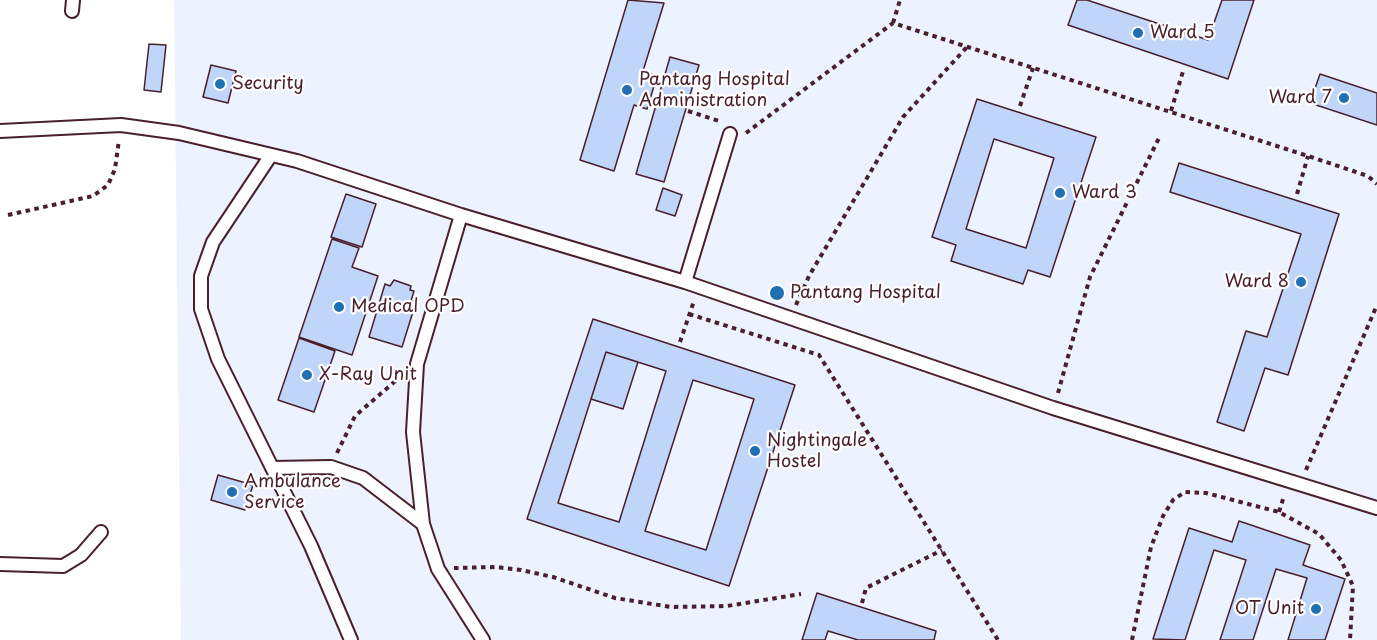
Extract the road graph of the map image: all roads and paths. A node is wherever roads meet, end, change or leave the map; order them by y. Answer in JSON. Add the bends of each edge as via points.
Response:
{"nodes":[{"id":1,"x":900,"y":0,"type":"edge"},
{"id":2,"x":893,"y":23,"type":"junction"},
{"id":3,"x":967,"y":47,"type":"junction"},
{"id":4,"x":1033,"y":68,"type":"junction"},
{"id":5,"x":1184,"y":68,"type":"dead end"},
{"id":6,"x":1020,"y":106,"type":"dead end"},
{"id":7,"x":688,"y":111,"type":"dead end"},
{"id":8,"x":1171,"y":111,"type":"junction"},
{"id":9,"x":121,"y":125,"type":"junction"},
{"id":10,"x":732,"y":128,"type":"junction"},
{"id":11,"x":0,"y":132,"type":"edge"},
{"id":12,"x":1160,"y":136,"type":"dead end"},
{"id":13,"x":271,"y":155,"type":"junction"},
{"id":14,"x":1308,"y":156,"type":"junction"},
{"id":15,"x":1377,"y":184,"type":"edge"},
{"id":16,"x":1297,"y":194,"type":"dead end"},
{"id":17,"x":8,"y":215,"type":"dead end"},
{"id":18,"x":461,"y":215,"type":"junction"},
{"id":19,"x":685,"y":282,"type":"junction"},
{"id":20,"x":698,"y":287,"type":"junction"},
{"id":21,"x":1377,"y":305,"type":"edge"},
{"id":22,"x":689,"y":314,"type":"junction"},
{"id":23,"x":790,"y":320,"type":"junction"},
{"id":24,"x":680,"y":342,"type":"dead end"},
{"id":25,"x":417,"y":364,"type":"junction"},
{"id":26,"x":1053,"y":408,"type":"junction"},
{"id":27,"x":331,"y":467,"type":"junction"},
{"id":28,"x":272,"y":468,"type":"junction"},
{"id":29,"x":1300,"y":485,"type":"junction"},
{"id":30,"x":1377,"y":508,"type":"edge"},
{"id":31,"x":423,"y":524,"type":"junction"},
{"id":32,"x":101,"y":532,"type":"dead end"},
{"id":33,"x":942,"y":550,"type":"junction"},
{"id":34,"x":0,"y":564,"type":"edge"},
{"id":35,"x":438,"y":569,"type":"junction"},
{"id":36,"x":801,"y":594,"type":"dead end"},
{"id":37,"x":862,"y":603,"type":"dead end"},
{"id":38,"x":351,"y":640,"type":"edge"},
{"id":39,"x":483,"y":640,"type":"edge"},
{"id":40,"x":998,"y":640,"type":"edge"},
{"id":41,"x":1132,"y":640,"type":"edge"},
{"id":42,"x":1350,"y":640,"type":"edge"}],
"edges":[{"from":1,"to":2,"type":"path"},
{"from":2,"to":3,"type":"path"},
{"from":2,"to":10,"type":"path","via":[[747,130]]},
{"from":3,"to":4,"type":"path"},
{"from":3,"to":23,"type":"path","via":[[903,117],[809,276]]},
{"from":4,"to":6,"type":"path"},
{"from":4,"to":8,"type":"path"},
{"from":5,"to":8,"type":"path"},
{"from":7,"to":10,"type":"path"},
{"from":8,"to":14,"type":"path"},
{"from":9,"to":11,"type":"lane"},
{"from":9,"to":13,"type":"lane","via":[[179,133]]},
{"from":9,"to":17,"type":"path","via":[[115,168],[108,185],[93,196]]},
{"from":10,"to":19,"type":"lane"},
{"from":12,"to":26,"type":"path","via":[[1090,277]]},
{"from":13,"to":18,"type":"lane"},
{"from":13,"to":28,"type":"lane","via":[[213,242],[201,276],[201,309],[218,359]]},
{"from":14,"to":15,"type":"path","via":[[1368,176]]},
{"from":14,"to":16,"type":"path"},
{"from":18,"to":19,"type":"lane"},
{"from":18,"to":25,"type":"lane"},
{"from":19,"to":20,"type":"lane"},
{"from":20,"to":22,"type":"path"},
{"from":20,"to":23,"type":"lane"},
{"from":21,"to":29,"type":"path"},
{"from":22,"to":24,"type":"path"},
{"from":22,"to":33,"type":"path","via":[[819,355]]},
{"from":23,"to":26,"type":"lane"},
{"from":25,"to":27,"type":"path","via":[[355,416]]},
{"from":25,"to":31,"type":"lane","via":[[413,432]]},
{"from":26,"to":29,"type":"lane"},
{"from":27,"to":28,"type":"lane"},
{"from":27,"to":31,"type":"lane","via":[[363,478]]},
{"from":28,"to":38,"type":"lane"},
{"from":29,"to":30,"type":"lane"},
{"from":31,"to":35,"type":"lane"},
{"from":32,"to":34,"type":"lane","via":[[81,555],[63,566]]},
{"from":33,"to":37,"type":"path","via":[[866,588]]},
{"from":33,"to":40,"type":"path"},
{"from":35,"to":36,"type":"path","via":[[521,570],[615,598],[671,607],[727,606]]},
{"from":35,"to":39,"type":"lane"},
{"from":41,"to":42,"type":"path","via":[[1151,547],[1163,516],[1173,500],[1185,492],[1206,493],[1279,512],[1319,534],[1341,560],[1353,586]]}]}
